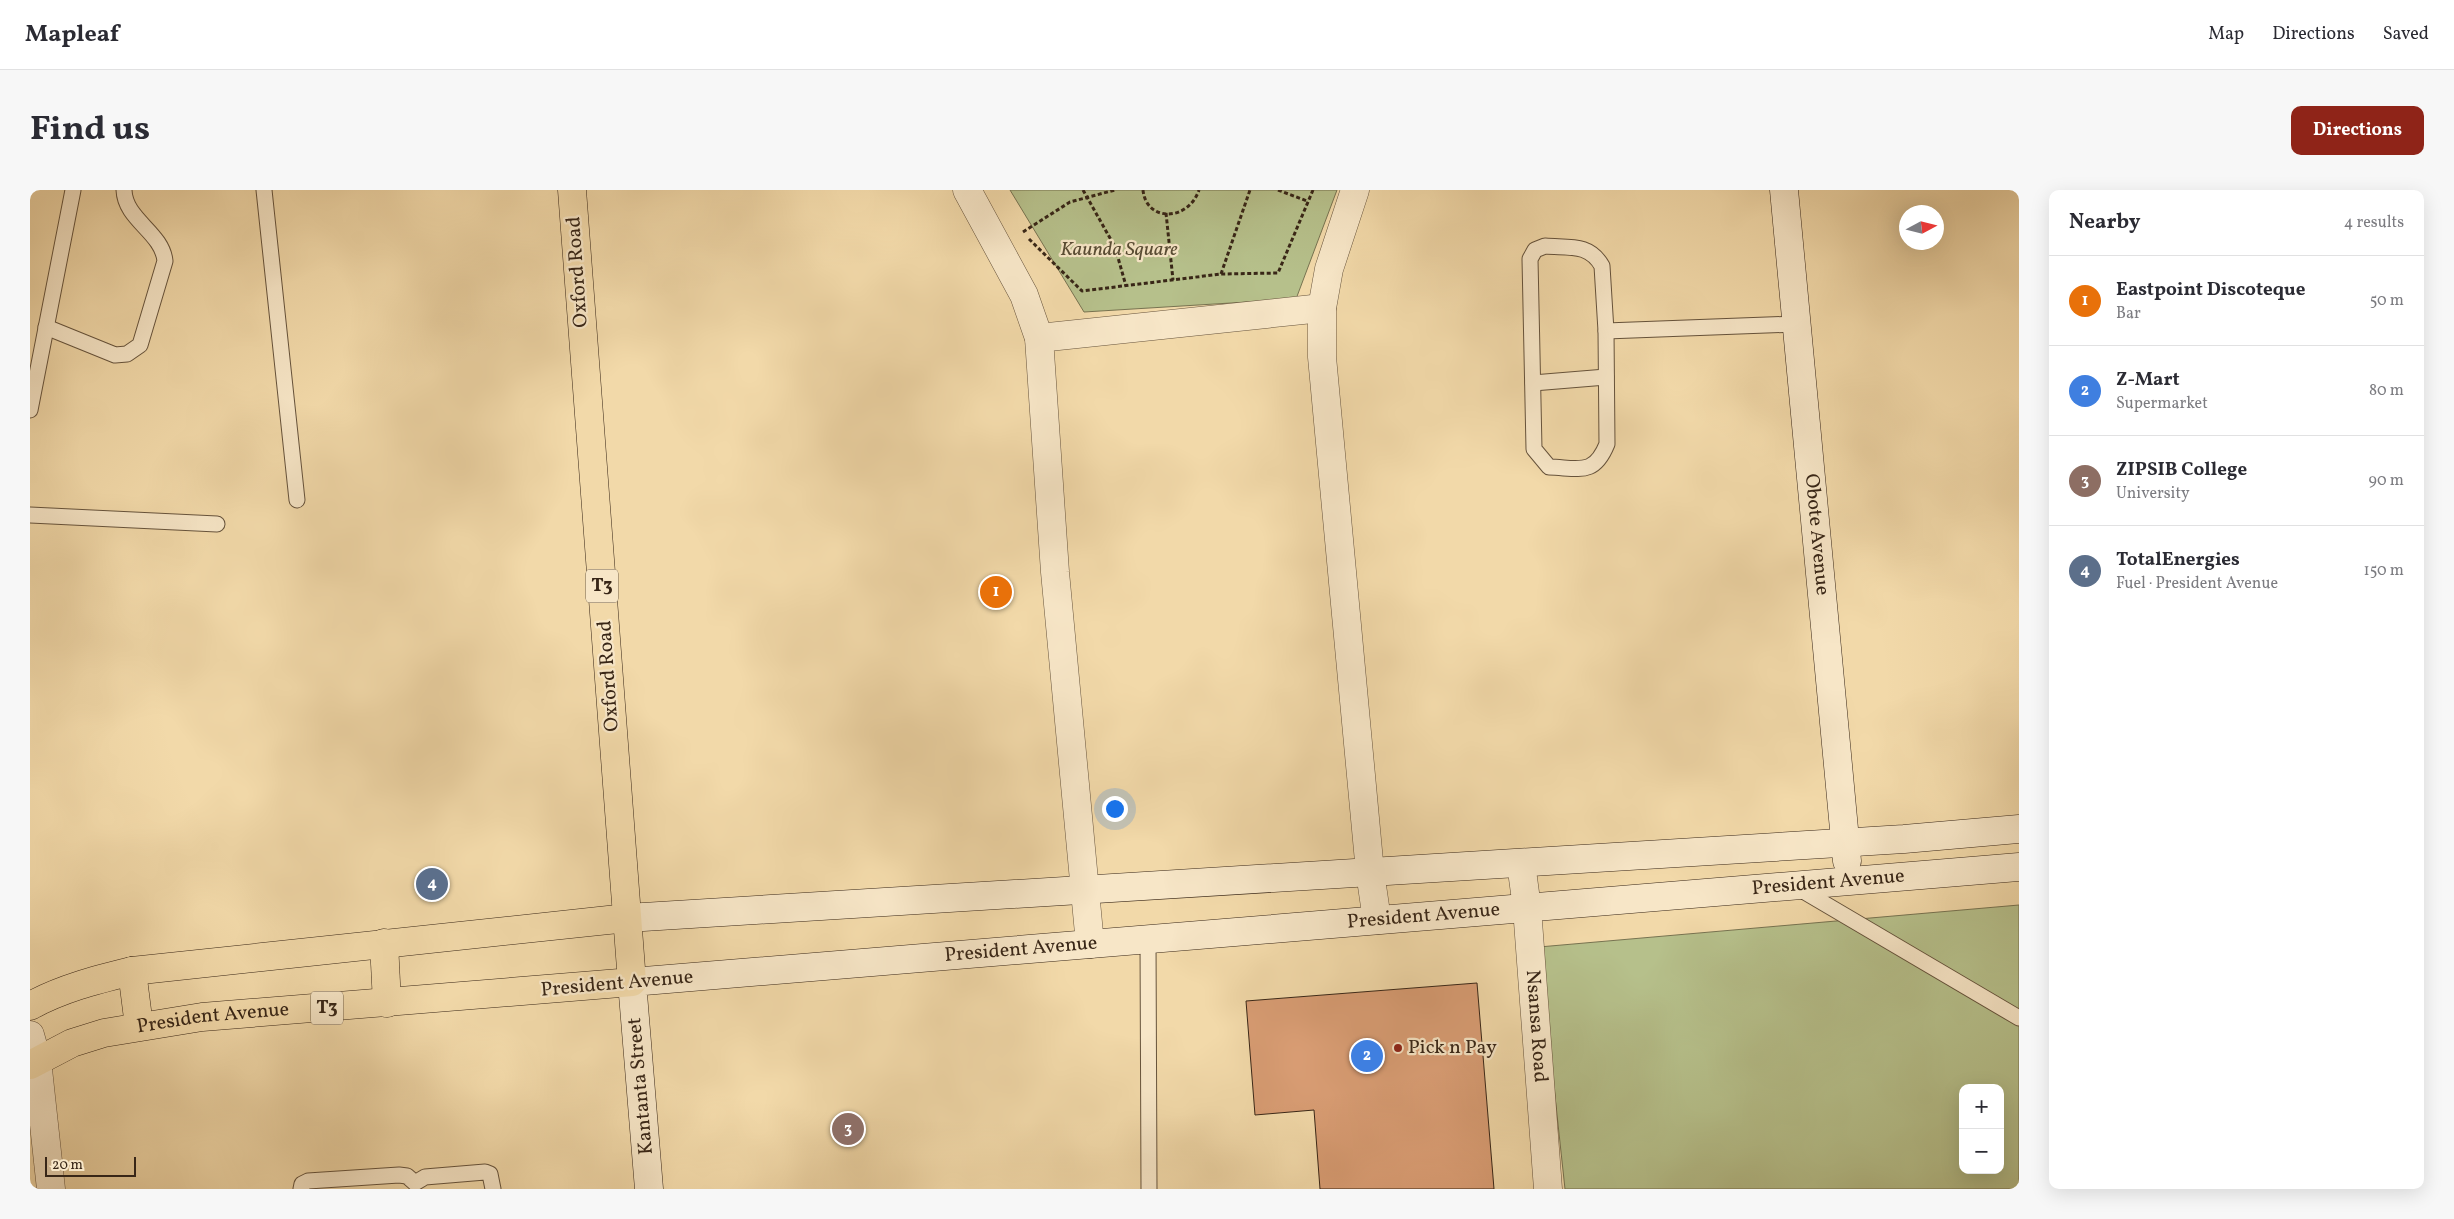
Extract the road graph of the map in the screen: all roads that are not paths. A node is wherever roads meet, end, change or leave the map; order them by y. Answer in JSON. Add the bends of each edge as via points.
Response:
{"nodes":[{"id":1,"x":72,"y":190,"type":"edge"},
{"id":2,"x":124,"y":190,"type":"edge"},
{"id":3,"x":264,"y":190,"type":"edge"},
{"id":4,"x":572,"y":190,"type":"edge"},
{"id":5,"x":967,"y":190,"type":"edge"},
{"id":6,"x":1355,"y":190,"type":"edge"},
{"id":7,"x":1784,"y":190,"type":"edge"},
{"id":8,"x":1322,"y":308,"type":"junction"},
{"id":9,"x":1796,"y":324,"type":"junction"},
{"id":10,"x":46,"y":328,"type":"junction"},
{"id":11,"x":1606,"y":331,"type":"junction"},
{"id":12,"x":1039,"y":338,"type":"junction"},
{"id":13,"x":1606,"y":377,"type":"junction"},
{"id":14,"x":1533,"y":383,"type":"junction"},
{"id":15,"x":30,"y":410,"type":"edge"},
{"id":16,"x":297,"y":500,"type":"dead end"},
{"id":17,"x":30,"y":515,"type":"edge"},
{"id":18,"x":216,"y":524,"type":"dead end"},
{"id":19,"x":2019,"y":829,"type":"edge"},
{"id":20,"x":1845,"y":842,"type":"junction"},
{"id":21,"x":1521,"y":863,"type":"junction"},
{"id":22,"x":2019,"y":867,"type":"edge"},
{"id":23,"x":1370,"y":872,"type":"junction"},
{"id":24,"x":1849,"y":881,"type":"junction"},
{"id":25,"x":1792,"y":885,"type":"junction"},
{"id":26,"x":1085,"y":890,"type":"junction"},
{"id":27,"x":1527,"y":908,"type":"junction"},
{"id":28,"x":627,"y":918,"type":"junction"},
{"id":29,"x":1378,"y":920,"type":"junction"},
{"id":30,"x":1148,"y":939,"type":"junction"},
{"id":31,"x":384,"y":943,"type":"junction"},
{"id":32,"x":1090,"y":944,"type":"junction"},
{"id":33,"x":132,"y":971,"type":"junction"},
{"id":34,"x":632,"y":982,"type":"junction"},
{"id":35,"x":387,"y":1003,"type":"junction"},
{"id":36,"x":30,"y":1006,"type":"edge"},
{"id":37,"x":2019,"y":1018,"type":"edge"},
{"id":38,"x":139,"y":1026,"type":"junction"},
{"id":39,"x":32,"y":1054,"type":"edge"},
{"id":40,"x":416,"y":1186,"type":"edge"},
{"id":41,"x":52,"y":1189,"type":"edge"},
{"id":42,"x":300,"y":1189,"type":"edge"},
{"id":43,"x":493,"y":1189,"type":"edge"},
{"id":44,"x":650,"y":1189,"type":"edge"},
{"id":45,"x":1149,"y":1189,"type":"edge"},
{"id":46,"x":1548,"y":1189,"type":"edge"}],
"edges":[{"from":1,"to":10,"type":"lane"},
{"from":2,"to":10,"type":"lane","via":[[131,211],[164,251],[140,345],[127,354],[115,355]]},
{"from":3,"to":16,"type":"lane"},
{"from":4,"to":28,"type":"highway","name":"Oxford Road","number":"T3"},
{"from":5,"to":12,"type":"street","via":[[1024,295]]},
{"from":6,"to":8,"type":"street","via":[[1330,269]]},
{"from":7,"to":9,"type":"street","name":"Obote Avenue"},
{"from":8,"to":12,"type":"street"},
{"from":8,"to":23,"type":"street","via":[[1322,357]]},
{"from":9,"to":11,"type":"lane"},
{"from":9,"to":20,"type":"street","name":"Obote Avenue"},
{"from":10,"to":15,"type":"lane"},
{"from":11,"to":13,"type":"lane"},
{"from":11,"to":14,"type":"lane","via":[[1602,266],[1598,258],[1588,249],[1545,246],[1535,250],[1530,258]]},
{"from":12,"to":26,"type":"street","via":[[1055,572]]},
{"from":13,"to":14,"type":"lane"},
{"from":13,"to":14,"type":"lane","via":[[1607,444],[1600,460],[1590,468],[1549,467],[1541,460],[1534,449]]},
{"from":17,"to":18,"type":"lane"},
{"from":19,"to":20,"type":"street","name":"President Avenue"},
{"from":20,"to":21,"type":"street","name":"President Avenue"},
{"from":20,"to":24,"type":"street","name":"Obote Avenue"},
{"from":21,"to":23,"type":"street","name":"President Avenue"},
{"from":21,"to":27,"type":"street","name":"Nsansa Road"},
{"from":22,"to":24,"type":"street","name":"President Avenue"},
{"from":23,"to":26,"type":"street","name":"President Avenue"},
{"from":23,"to":29,"type":"street"},
{"from":24,"to":25,"type":"street","name":"President Avenue"},
{"from":25,"to":27,"type":"street","name":"President Avenue"},
{"from":25,"to":37,"type":"lane"},
{"from":26,"to":28,"type":"street","name":"President Avenue"},
{"from":26,"to":32,"type":"street"},
{"from":27,"to":29,"type":"street","name":"President Avenue"},
{"from":27,"to":46,"type":"street","name":"Nsansa Road"},
{"from":28,"to":31,"type":"highway","name":"President Avenue"},
{"from":28,"to":34,"type":"highway","name":"Oxford Road","number":"T3"},
{"from":29,"to":30,"type":"street","name":"President Avenue"},
{"from":30,"to":32,"type":"street","name":"President Avenue"},
{"from":30,"to":45,"type":"lane"},
{"from":31,"to":33,"type":"highway","name":"President Avenue"},
{"from":31,"to":35,"type":"highway"},
{"from":32,"to":34,"type":"street","name":"President Avenue"},
{"from":33,"to":36,"type":"highway","name":"President Avenue","via":[[82,983]]},
{"from":33,"to":38,"type":"highway"},
{"from":34,"to":35,"type":"highway","name":"President Avenue","number":"T3"},
{"from":34,"to":44,"type":"street","name":"Kantanta Street"},
{"from":35,"to":38,"type":"highway","name":"President Avenue","number":"T3","via":[[202,1017]]},
{"from":38,"to":39,"type":"highway","name":"President Avenue","number":"T3"},
{"from":39,"to":41,"type":"street"},
{"from":40,"to":42,"type":"lane","via":[[407,1176],[399,1174],[308,1181]]},
{"from":40,"to":43,"type":"lane","via":[[425,1177],[485,1172],[492,1178]]}]}
